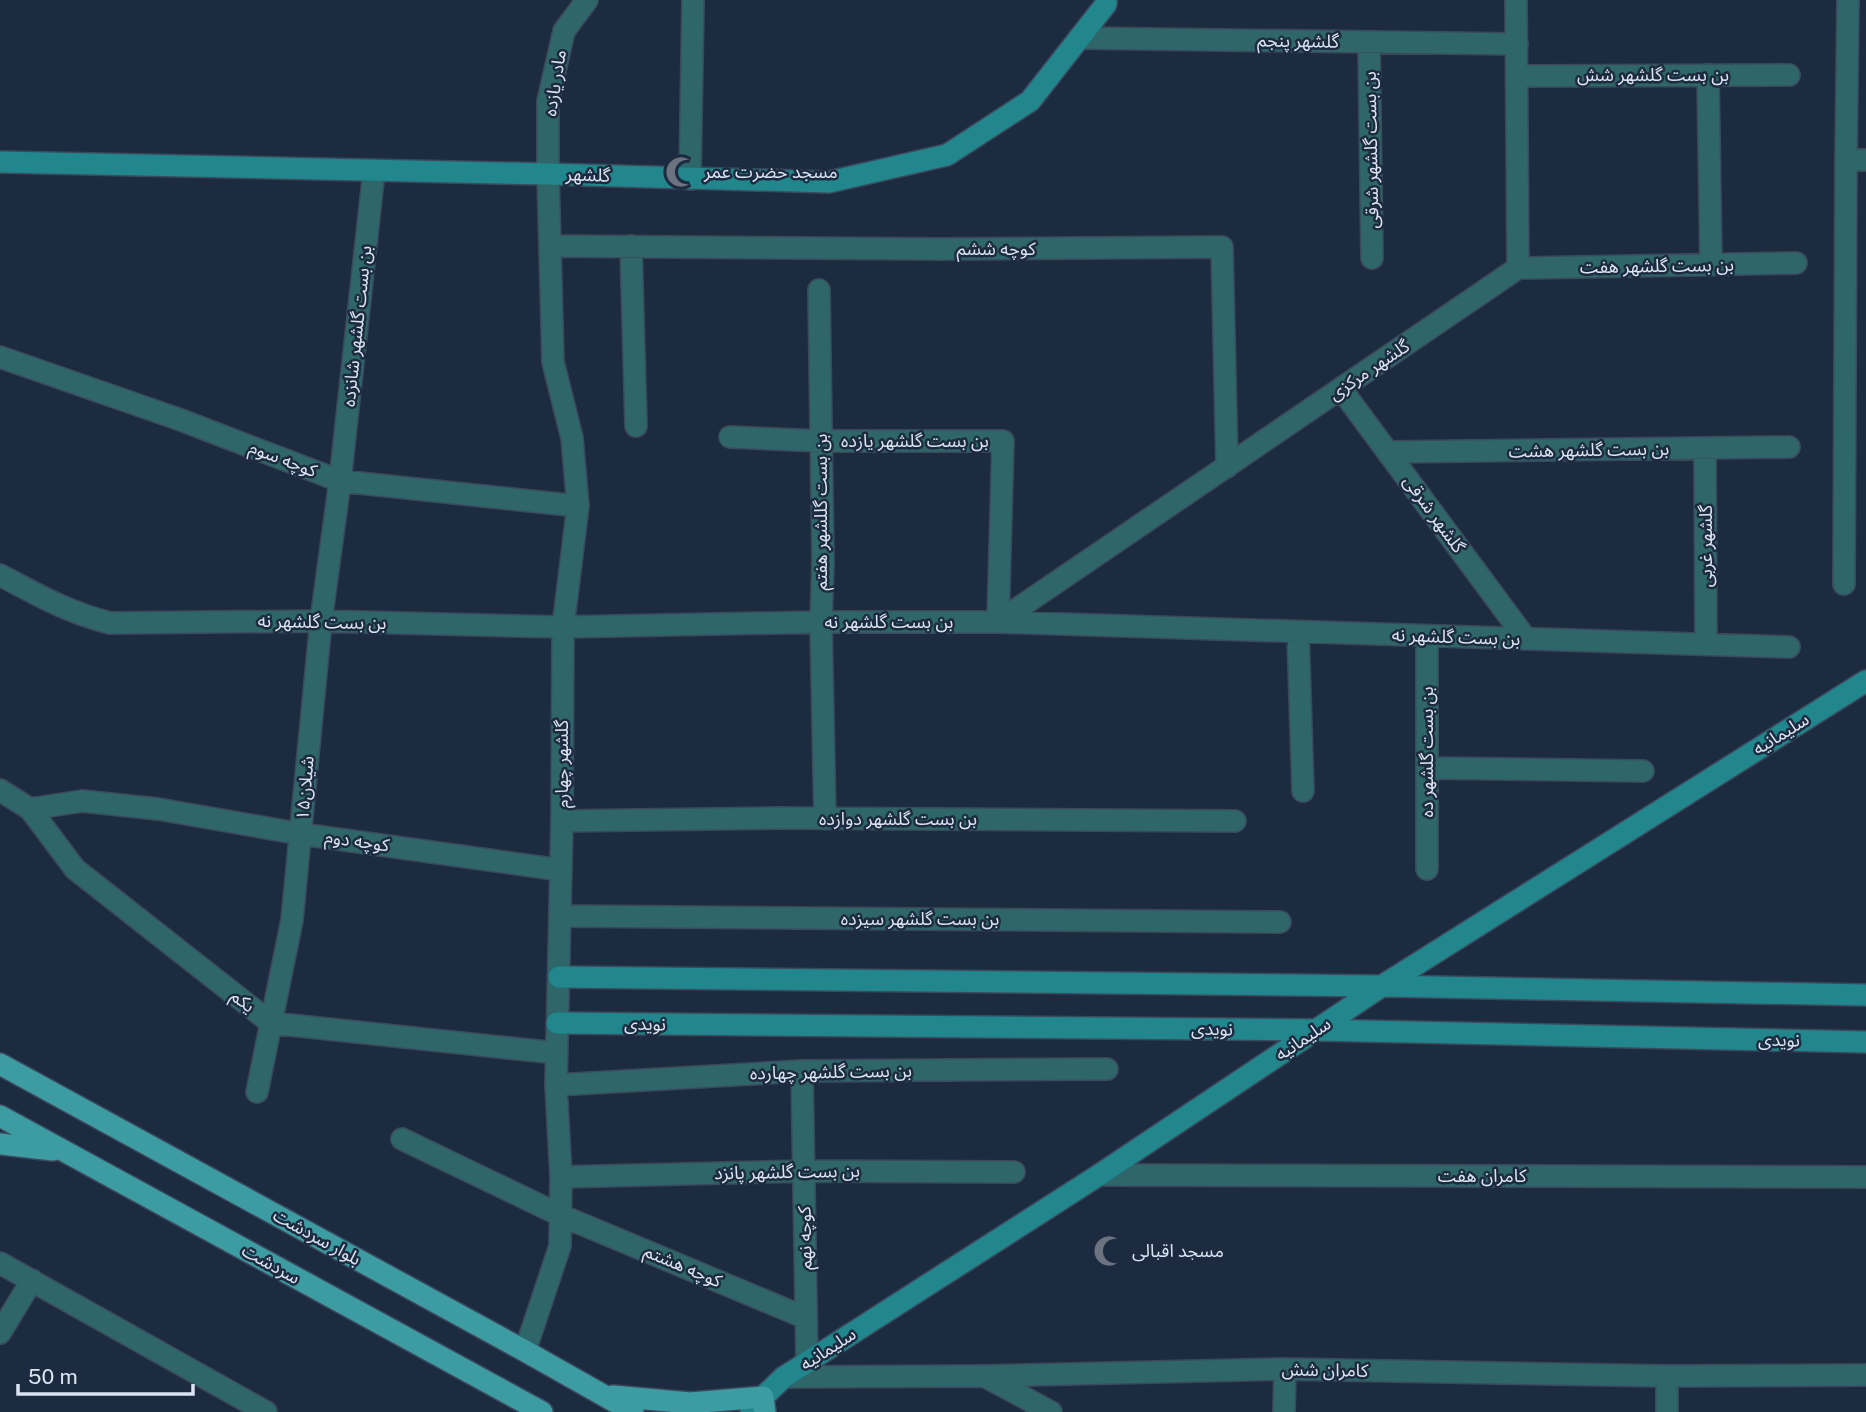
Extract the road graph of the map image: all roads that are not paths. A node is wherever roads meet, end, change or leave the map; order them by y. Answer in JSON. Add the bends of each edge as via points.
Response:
{"nodes":[{"id":1,"x":587,"y":0,"type":"edge"},
{"id":2,"x":693,"y":0,"type":"edge"},
{"id":3,"x":1106,"y":0,"type":"edge"},
{"id":4,"x":1516,"y":0,"type":"edge"},
{"id":5,"x":1848,"y":0,"type":"edge"},
{"id":6,"x":1079,"y":38,"type":"junction"},
{"id":7,"x":1370,"y":42,"type":"junction"},
{"id":8,"x":1517,"y":44,"type":"junction"},
{"id":9,"x":1708,"y":75,"type":"junction"},
{"id":10,"x":1789,"y":75,"type":"dead end"},
{"id":11,"x":1517,"y":76,"type":"junction"},
{"id":12,"x":1856,"y":160,"type":"edge"},
{"id":13,"x":0,"y":162,"type":"edge"},
{"id":14,"x":373,"y":171,"type":"junction"},
{"id":15,"x":548,"y":174,"type":"junction"},
{"id":16,"x":690,"y":178,"type":"junction"},
{"id":17,"x":551,"y":246,"type":"junction"},
{"id":18,"x":631,"y":247,"type":"junction"},
{"id":19,"x":1372,"y":258,"type":"dead end"},
{"id":20,"x":1796,"y":263,"type":"dead end"},
{"id":21,"x":1711,"y":265,"type":"junction"},
{"id":22,"x":1518,"y":268,"type":"junction"},
{"id":23,"x":819,"y":290,"type":"dead end"},
{"id":24,"x":0,"y":356,"type":"edge"},
{"id":25,"x":1341,"y":389,"type":"junction"},
{"id":26,"x":636,"y":426,"type":"dead end"},
{"id":27,"x":730,"y":437,"type":"dead end"},
{"id":28,"x":821,"y":441,"type":"junction"},
{"id":29,"x":1789,"y":447,"type":"dead end"},
{"id":30,"x":1705,"y":448,"type":"junction"},
{"id":31,"x":1389,"y":452,"type":"junction"},
{"id":32,"x":1227,"y":467,"type":"junction"},
{"id":33,"x":340,"y":481,"type":"junction"},
{"id":34,"x":578,"y":506,"type":"junction"},
{"id":35,"x":0,"y":575,"type":"edge"},
{"id":36,"x":1844,"y":584,"type":"dead end"},
{"id":37,"x":321,"y":621,"type":"junction"},
{"id":38,"x":821,"y":622,"type":"junction"},
{"id":39,"x":998,"y":622,"type":"junction"},
{"id":40,"x":564,"y":627,"type":"junction"},
{"id":41,"x":1298,"y":633,"type":"junction"},
{"id":42,"x":1427,"y":636,"type":"junction"},
{"id":43,"x":1526,"y":639,"type":"junction"},
{"id":44,"x":1706,"y":644,"type":"junction"},
{"id":45,"x":1789,"y":647,"type":"dead end"},
{"id":46,"x":1866,"y":681,"type":"edge"},
{"id":47,"x":1428,"y":768,"type":"junction"},
{"id":48,"x":1643,"y":771,"type":"dead end"},
{"id":49,"x":0,"y":790,"type":"edge"},
{"id":50,"x":1303,"y":791,"type":"dead end"},
{"id":51,"x":30,"y":809,"type":"junction"},
{"id":52,"x":825,"y":819,"type":"junction"},
{"id":53,"x":562,"y":821,"type":"junction"},
{"id":54,"x":1235,"y":821,"type":"dead end"},
{"id":55,"x":301,"y":834,"type":"junction"},
{"id":56,"x":1427,"y":869,"type":"dead end"},
{"id":57,"x":561,"y":870,"type":"junction"},
{"id":58,"x":560,"y":915,"type":"junction"},
{"id":59,"x":1280,"y":922,"type":"dead end"},
{"id":60,"x":559,"y":977,"type":"junction"},
{"id":61,"x":1382,"y":986,"type":"junction"},
{"id":62,"x":1866,"y":995,"type":"edge"},
{"id":63,"x":271,"y":1023,"type":"junction"},
{"id":64,"x":557,"y":1023,"type":"junction"},
{"id":65,"x":1316,"y":1030,"type":"junction"},
{"id":66,"x":1866,"y":1042,"type":"edge"},
{"id":67,"x":557,"y":1053,"type":"junction"},
{"id":68,"x":0,"y":1064,"type":"edge"},
{"id":69,"x":1107,"y":1069,"type":"dead end"},
{"id":70,"x":802,"y":1071,"type":"junction"},
{"id":71,"x":556,"y":1085,"type":"junction"},
{"id":72,"x":257,"y":1092,"type":"dead end"},
{"id":73,"x":0,"y":1116,"type":"edge"},
{"id":74,"x":402,"y":1139,"type":"dead end"},
{"id":75,"x":0,"y":1143,"type":"edge"},
{"id":76,"x":65,"y":1152,"type":"junction"},
{"id":77,"x":803,"y":1171,"type":"junction"},
{"id":78,"x":1014,"y":1172,"type":"dead end"},
{"id":79,"x":1098,"y":1175,"type":"junction"},
{"id":80,"x":561,"y":1177,"type":"junction"},
{"id":81,"x":1866,"y":1177,"type":"edge"},
{"id":82,"x":559,"y":1215,"type":"junction"},
{"id":83,"x":0,"y":1263,"type":"edge"},
{"id":84,"x":32,"y":1280,"type":"junction"},
{"id":85,"x":806,"y":1318,"type":"junction"},
{"id":86,"x":0,"y":1333,"type":"edge"},
{"id":87,"x":525,"y":1351,"type":"junction"},
{"id":88,"x":807,"y":1363,"type":"junction"},
{"id":89,"x":1285,"y":1369,"type":"junction"},
{"id":90,"x":984,"y":1376,"type":"junction"},
{"id":91,"x":1667,"y":1376,"type":"junction"},
{"id":92,"x":1866,"y":1376,"type":"edge"},
{"id":93,"x":784,"y":1377,"type":"junction"},
{"id":94,"x":605,"y":1395,"type":"junction"},
{"id":95,"x":760,"y":1407,"type":"edge"},
{"id":96,"x":266,"y":1412,"type":"edge"},
{"id":97,"x":542,"y":1412,"type":"edge"},
{"id":98,"x":633,"y":1412,"type":"edge"},
{"id":99,"x":1051,"y":1412,"type":"edge"},
{"id":100,"x":1284,"y":1412,"type":"edge"},
{"id":101,"x":1667,"y":1412,"type":"edge"}],
"edges":[{"from":1,"to":15,"type":"street","name":"مادر یازده","via":[[564,31],[548,101]]},
{"from":2,"to":16,"type":"street"},
{"from":3,"to":6,"type":"street","name":"گلشهر"},
{"from":4,"to":8,"type":"street"},
{"from":5,"to":12,"type":"street"},
{"from":6,"to":7,"type":"street","name":"گلشهر پنجم"},
{"from":6,"to":16,"type":"street","name":"گلشهر","via":[[1030,100],[947,155],[829,182]]},
{"from":7,"to":8,"type":"street","name":"گلشهر پنجم"},
{"from":7,"to":19,"type":"street","name":"بن بست گلشهر شرقی"},
{"from":8,"to":11,"type":"street"},
{"from":9,"to":10,"type":"street","name":"بن بست گلشهر شش"},
{"from":9,"to":11,"type":"street","name":"بن بست گلشهر شش"},
{"from":9,"to":21,"type":"street"},
{"from":11,"to":22,"type":"street"},
{"from":12,"to":36,"type":"street"},
{"from":13,"to":14,"type":"street","name":"گلشهر"},
{"from":14,"to":15,"type":"street","name":"گلشهر"},
{"from":14,"to":33,"type":"street","name":"بن بست گلشهر شانزده"},
{"from":15,"to":16,"type":"street","name":"گلشهر"},
{"from":15,"to":17,"type":"street","name":"گلشهر چهارم"},
{"from":17,"to":18,"type":"street","name":"کوچه ششم"},
{"from":17,"to":34,"type":"street","name":"گلشهر چهارم","via":[[553,362],[572,438]]},
{"from":18,"to":26,"type":"street"},
{"from":18,"to":32,"type":"street","name":"کوچه ششم","via":[[1222,247]]},
{"from":20,"to":21,"type":"street","name":"بن بست گلشهر هفت"},
{"from":21,"to":22,"type":"street","name":"بن بست گلشهر هفت"},
{"from":22,"to":25,"type":"street","name":"گلشهر مرکزی"},
{"from":23,"to":28,"type":"street","name":"بن بست گللشهر هفتم"},
{"from":24,"to":33,"type":"street","name":"کوچه سوم"},
{"from":25,"to":31,"type":"street","name":"گلشهر شرقی"},
{"from":25,"to":32,"type":"street","name":"گلشهر مرکزی"},
{"from":27,"to":28,"type":"street","name":"بن بست گلشهر یازده"},
{"from":28,"to":38,"type":"street","name":"بن بست گللشهر هفتم"},
{"from":28,"to":39,"type":"street","name":"بن بست گلشهر یازده","via":[[1003,440]]},
{"from":29,"to":30,"type":"street","name":"بن بست گلشهر هشت"},
{"from":30,"to":31,"type":"street","name":"بن بست گلشهر هشت"},
{"from":30,"to":44,"type":"street","name":"گلشهر غربی"},
{"from":31,"to":43,"type":"street","name":"گلشهر شرقی"},
{"from":32,"to":39,"type":"street","name":"گلشهر مرکزی"},
{"from":33,"to":34,"type":"street","name":"کوچه سوم"},
{"from":33,"to":37,"type":"street","name":"شیلان۱۵"},
{"from":34,"to":40,"type":"street","name":"گلشهر چهارم"},
{"from":35,"to":37,"type":"street","name":"بن بست گلشهر نه","via":[[55,605],[110,623]]},
{"from":37,"to":40,"type":"street","name":"بن بست گلشهر نه"},
{"from":37,"to":55,"type":"street","name":"شیلان۱۵"},
{"from":38,"to":39,"type":"street","name":"بن بست گلشهر نه"},
{"from":38,"to":40,"type":"street","name":"بن بست گلشهر نه"},
{"from":38,"to":52,"type":"street","name":"بن بست گللشهر هفتم"},
{"from":39,"to":41,"type":"street","name":"بن بست گلشهر نه"},
{"from":40,"to":53,"type":"street","name":"گلشهر چهارم"},
{"from":41,"to":42,"type":"street","name":"بن بست گلشهر نه"},
{"from":41,"to":50,"type":"street"},
{"from":42,"to":43,"type":"street","name":"بن بست گلشهر نه"},
{"from":42,"to":47,"type":"street","name":"بن بست گلشهر ده"},
{"from":43,"to":44,"type":"street","name":"بن بست گلشهر نه"},
{"from":44,"to":45,"type":"street","name":"بن بست گلشهر نه"},
{"from":46,"to":61,"type":"street","name":"سلیمانیه"},
{"from":47,"to":48,"type":"street"},
{"from":47,"to":56,"type":"street","name":"بن بست گلشهر ده"},
{"from":49,"to":51,"type":"street","name":"یکم"},
{"from":51,"to":55,"type":"street","name":"کوچه دوم","via":[[82,801]]},
{"from":51,"to":63,"type":"street","name":"یکم","via":[[75,869]]},
{"from":52,"to":53,"type":"street","name":"بن بست گلشهر دوازده"},
{"from":52,"to":54,"type":"street","name":"بن بست گلشهر دوازده"},
{"from":53,"to":57,"type":"street","name":"گلشهر چهارم"},
{"from":55,"to":57,"type":"street","name":"کوچه دوم"},
{"from":55,"to":63,"type":"street","name":"شیلان۱۵","via":[[292,920]]},
{"from":57,"to":58,"type":"street","name":"گلشهر چهارم"},
{"from":58,"to":59,"type":"street","name":"بن بست گلشهر سیزده"},
{"from":58,"to":60,"type":"street","name":"گلشهر چهارم"},
{"from":60,"to":61,"type":"street"},
{"from":60,"to":64,"type":"street","name":"گلشهر چهارم"},
{"from":61,"to":62,"type":"street"},
{"from":61,"to":65,"type":"street","name":"سلیمانیه"},
{"from":63,"to":67,"type":"street","name":"یکم"},
{"from":63,"to":72,"type":"street","name":"شیلان۱۵"},
{"from":64,"to":65,"type":"street","name":"نویدی"},
{"from":64,"to":67,"type":"street","name":"گلشهر چهارم"},
{"from":65,"to":66,"type":"street","name":"نویدی"},
{"from":65,"to":79,"type":"street","name":"سلیمانیه"},
{"from":67,"to":71,"type":"street","name":"گلشهر چهارم"},
{"from":68,"to":87,"type":"main road","name":"بلوار سردشت"},
{"from":69,"to":70,"type":"street","name":"بن بست گلشهر چهارده"},
{"from":70,"to":71,"type":"street","name":"بن بست گلشهر چهارده"},
{"from":70,"to":77,"type":"street","name":"کوچه نهم"},
{"from":71,"to":80,"type":"street","name":"گلشهر چهارم"},
{"from":73,"to":76,"type":"main road","name":"سردشت"},
{"from":74,"to":82,"type":"street","name":"کوچه هشتم"},
{"from":75,"to":76,"type":"main road"},
{"from":76,"to":97,"type":"main road","name":"سردشت"},
{"from":77,"to":78,"type":"street","name":"بن بست گلشهر پانزد"},
{"from":77,"to":80,"type":"street","name":"بن بست گلشهر پانزد"},
{"from":77,"to":85,"type":"street","name":"کوچه نهم"},
{"from":79,"to":81,"type":"street","name":"کامران هفت"},
{"from":79,"to":88,"type":"street","name":"سلیمانیه"},
{"from":80,"to":82,"type":"street","name":"گلشهر چهارم"},
{"from":82,"to":85,"type":"street","name":"کوچه هشتم"},
{"from":82,"to":87,"type":"street","name":"گلشهر چهارم","via":[[560,1246]]},
{"from":83,"to":84,"type":"street"},
{"from":84,"to":86,"type":"street"},
{"from":84,"to":96,"type":"street"},
{"from":85,"to":88,"type":"street","name":"کوچه نهم"},
{"from":87,"to":94,"type":"main road","name":"بلوار سردشت"},
{"from":88,"to":93,"type":"street","name":"سلیمانیه"},
{"from":89,"to":90,"type":"street","name":"کامران شش"},
{"from":89,"to":91,"type":"street","name":"کامران شش"},
{"from":89,"to":100,"type":"street"},
{"from":90,"to":93,"type":"street","name":"کامران شش"},
{"from":90,"to":99,"type":"street"},
{"from":91,"to":92,"type":"street","name":"کامران شش"},
{"from":91,"to":101,"type":"street"},
{"from":93,"to":95,"type":"street","name":"سلیمانیه"},
{"from":94,"to":95,"type":"main road"},
{"from":94,"to":98,"type":"main road","name":"بلوار سردشت"}]}
